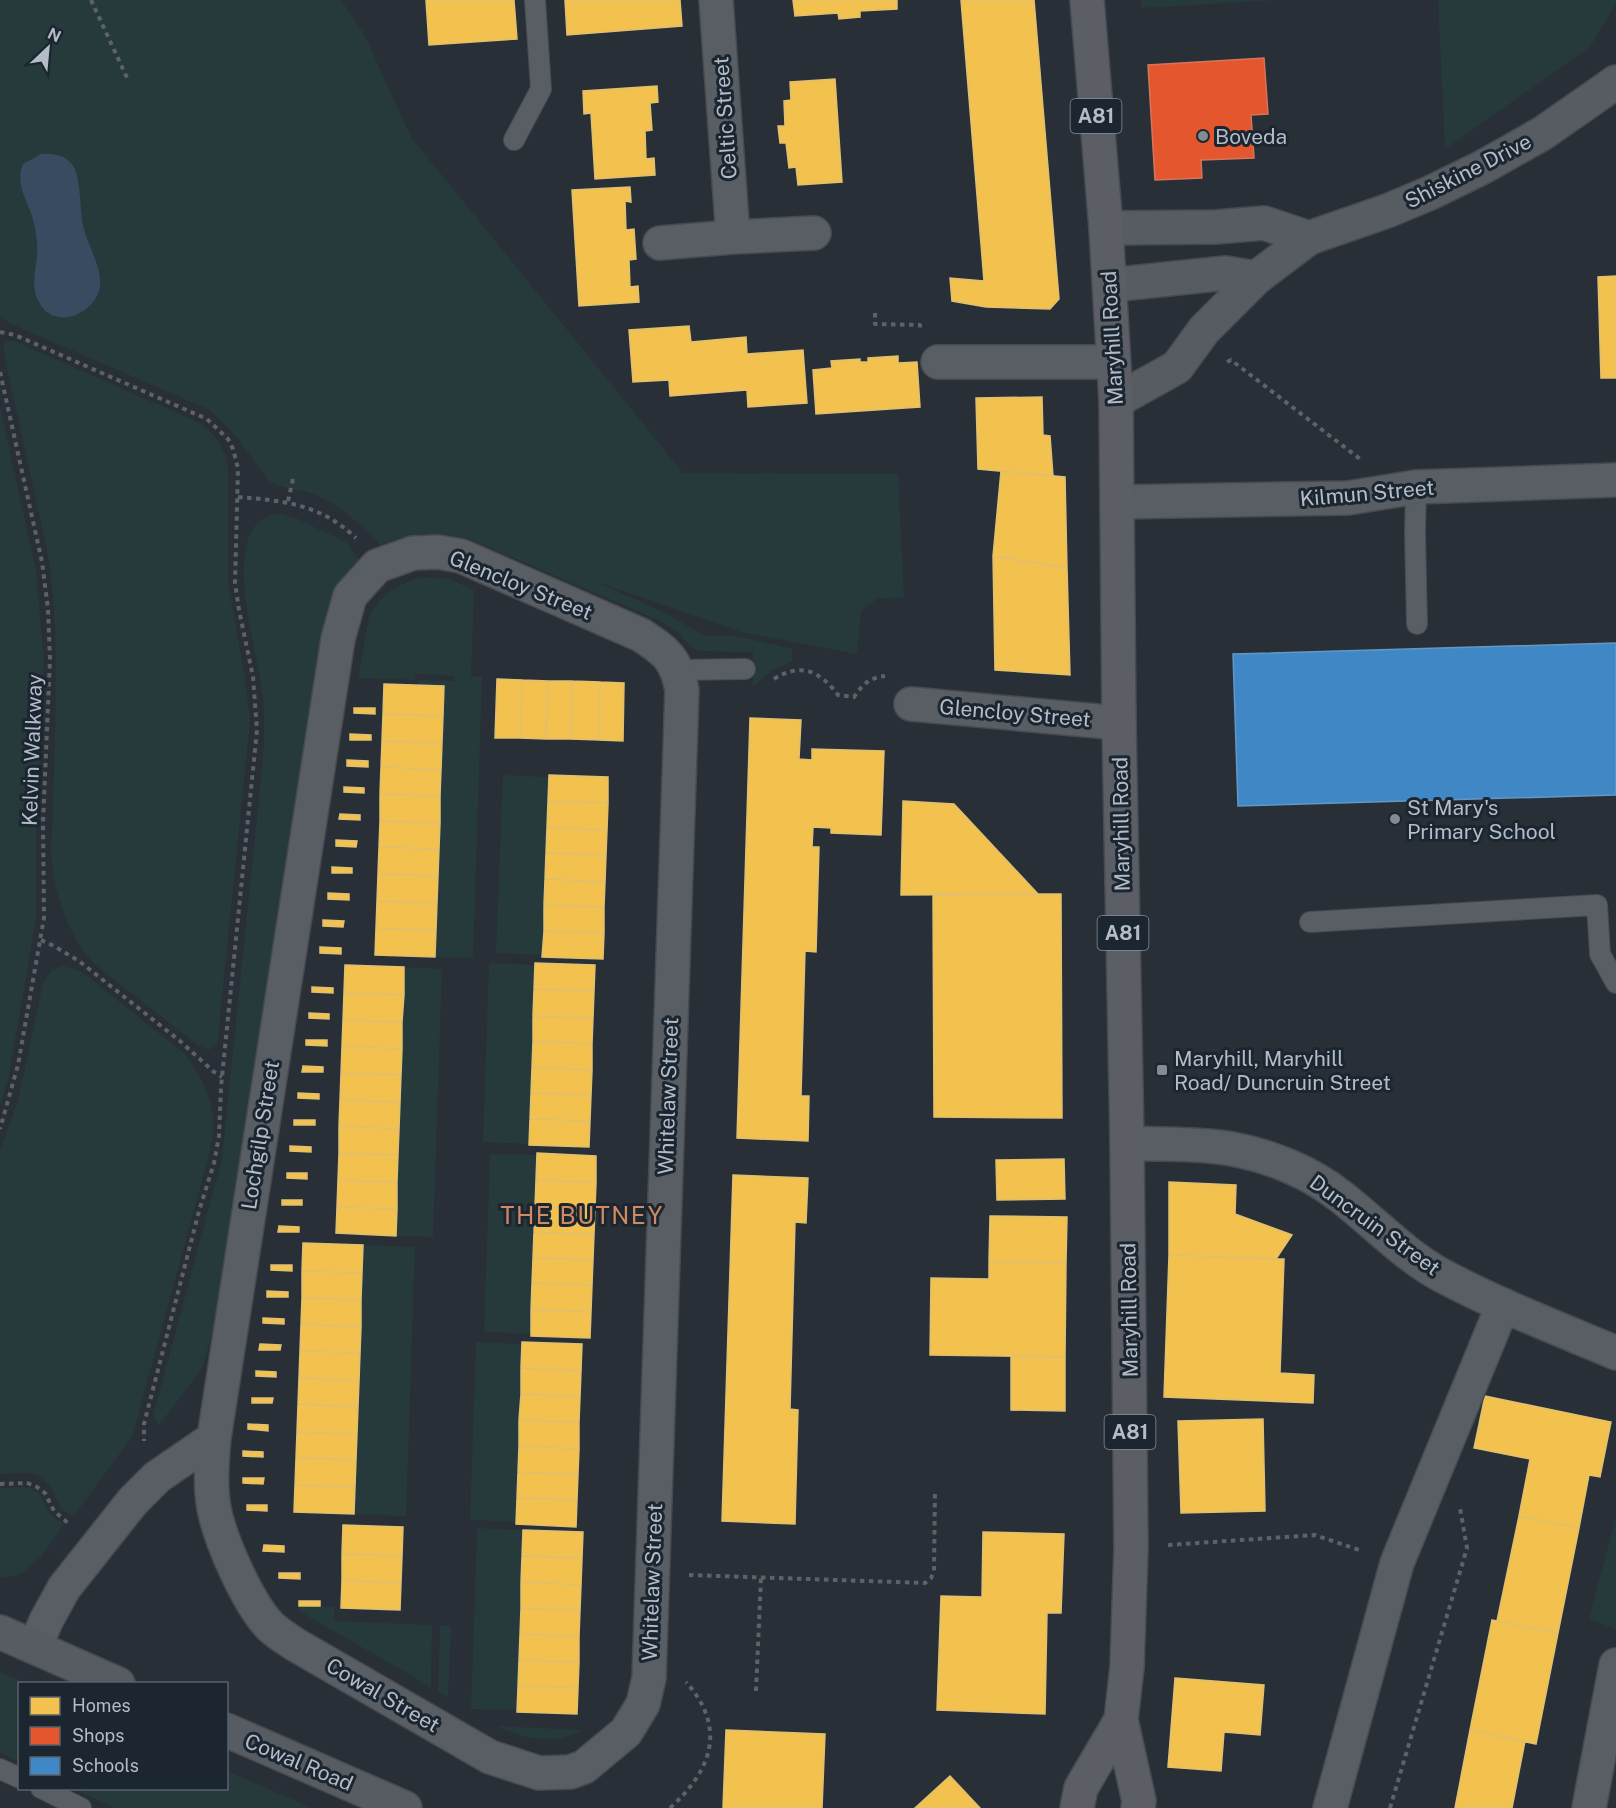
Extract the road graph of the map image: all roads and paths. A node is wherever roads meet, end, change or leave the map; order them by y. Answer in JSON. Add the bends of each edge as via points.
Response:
{"nodes":[{"id":1,"x":91,"y":0,"type":"edge"},
{"id":2,"x":535,"y":0,"type":"edge"},
{"id":3,"x":716,"y":0,"type":"edge"},
{"id":4,"x":1087,"y":0,"type":"edge"},
{"id":5,"x":128,"y":80,"type":"dead end"},
{"id":6,"x":1616,"y":82,"type":"edge"},
{"id":7,"x":514,"y":140,"type":"dead end"},
{"id":8,"x":1106,"y":228,"type":"junction"},
{"id":9,"x":814,"y":233,"type":"dead end"},
{"id":10,"x":733,"y":237,"type":"junction"},
{"id":11,"x":1309,"y":238,"type":"junction"},
{"id":12,"x":660,"y":243,"type":"dead end"},
{"id":13,"x":1256,"y":278,"type":"junction"},
{"id":14,"x":1110,"y":285,"type":"junction"},
{"id":15,"x":875,"y":314,"type":"dead end"},
{"id":16,"x":0,"y":332,"type":"edge"},
{"id":17,"x":938,"y":362,"type":"joint"},
{"id":18,"x":1113,"y":362,"type":"junction"},
{"id":19,"x":1224,"y":363,"type":"dead end"},
{"id":20,"x":0,"y":372,"type":"edge"},
{"id":21,"x":1116,"y":401,"type":"junction"},
{"id":22,"x":293,"y":479,"type":"dead end"},
{"id":23,"x":1616,"y":480,"type":"edge"},
{"id":24,"x":1407,"y":488,"type":"junction"},
{"id":25,"x":238,"y":497,"type":"junction"},
{"id":26,"x":288,"y":501,"type":"junction"},
{"id":27,"x":1118,"y":502,"type":"junction"},
{"id":28,"x":377,"y":566,"type":"junction"},
{"id":29,"x":1417,"y":624,"type":"dead end"},
{"id":30,"x":745,"y":669,"type":"dead end"},
{"id":31,"x":680,"y":682,"type":"junction"},
{"id":32,"x":767,"y":684,"type":"dead end"},
{"id":33,"x":903,"y":691,"type":"joint"},
{"id":34,"x":1119,"y":723,"type":"junction"},
{"id":35,"x":1310,"y":922,"type":"dead end"},
{"id":36,"x":41,"y":940,"type":"junction"},
{"id":37,"x":1616,"y":983,"type":"edge"},
{"id":38,"x":222,"y":1077,"type":"junction"},
{"id":39,"x":0,"y":1129,"type":"edge"},
{"id":40,"x":1127,"y":1143,"type":"junction"},
{"id":41,"x":1503,"y":1305,"type":"junction"},
{"id":42,"x":1616,"y":1353,"type":"edge"},
{"id":43,"x":214,"y":1438,"type":"junction"},
{"id":44,"x":157,"y":1477,"type":"junction"},
{"id":45,"x":0,"y":1484,"type":"edge"},
{"id":46,"x":935,"y":1490,"type":"dead end"},
{"id":47,"x":1460,"y":1504,"type":"dead end"},
{"id":48,"x":97,"y":1545,"type":"junction"},
{"id":49,"x":1131,"y":1548,"type":"junction"},
{"id":50,"x":1397,"y":1563,"type":"junction"},
{"id":51,"x":652,"y":1574,"type":"junction"},
{"id":52,"x":761,"y":1578,"type":"junction"},
{"id":53,"x":0,"y":1632,"type":"edge"},
{"id":54,"x":35,"y":1647,"type":"junction"},
{"id":55,"x":649,"y":1663,"type":"junction"},
{"id":56,"x":1616,"y":1665,"type":"edge"},
{"id":57,"x":116,"y":1682,"type":"edge"},
{"id":58,"x":756,"y":1691,"type":"dead end"},
{"id":59,"x":1121,"y":1720,"type":"junction"},
{"id":60,"x":228,"y":1732,"type":"edge"},
{"id":61,"x":0,"y":1769,"type":"edge"},
{"id":62,"x":18,"y":1777,"type":"edge"},
{"id":63,"x":45,"y":1790,"type":"edge"},
{"id":64,"x":81,"y":1808,"type":"edge"},
{"id":65,"x":405,"y":1808,"type":"edge"},
{"id":66,"x":670,"y":1808,"type":"edge"},
{"id":67,"x":1077,"y":1808,"type":"edge"},
{"id":68,"x":1138,"y":1808,"type":"edge"},
{"id":69,"x":1330,"y":1808,"type":"edge"},
{"id":70,"x":1390,"y":1808,"type":"edge"},
{"id":71,"x":1589,"y":1808,"type":"edge"}],
"edges":[{"from":1,"to":5,"type":"path"},
{"from":2,"to":7,"type":"lane","via":[[541,89]]},
{"from":3,"to":10,"type":"street","name":"Celtic Street"},
{"from":4,"to":8,"type":"main road","name":"Maryhill Road","number":"A81"},
{"from":6,"to":11,"type":"street","name":"Shiskine Drive","via":[[1543,133],[1483,167],[1387,211]]},
{"from":8,"to":11,"type":"street","via":[[1264,223]]},
{"from":8,"to":14,"type":"main road","name":"Maryhill Road","number":"A81"},
{"from":9,"to":10,"type":"street"},
{"from":10,"to":12,"type":"street"},
{"from":11,"to":13,"type":"street","name":"Shiskine Drive"},
{"from":13,"to":14,"type":"street","via":[[1226,273]]},
{"from":13,"to":21,"type":"street","name":"Shiskine Drive","via":[[1204,330],[1177,367]]},
{"from":14,"to":18,"type":"main road","name":"Maryhill Road","number":"A81"},
{"from":15,"to":17,"type":"path","via":[[875,324],[920,325],[924,362]]},
{"from":16,"to":25,"type":"path","via":[[15,335],[207,419],[233,449],[238,468]]},
{"from":17,"to":18,"type":"street"},
{"from":18,"to":21,"type":"main road","name":"Maryhill Road","number":"A81"},
{"from":19,"to":24,"type":"path","via":[[1231,360]]},
{"from":20,"to":36,"type":"path","name":"Kelvin Walkway","via":[[42,562],[48,616],[45,905]]},
{"from":21,"to":27,"type":"main road","name":"Maryhill Road","number":"A81"},
{"from":22,"to":26,"type":"path"},
{"from":23,"to":24,"type":"street","name":"Kilmun Street"},
{"from":24,"to":27,"type":"street","name":"Kilmun Street","via":[[1348,498]]},
{"from":24,"to":29,"type":"lane","via":[[1415,534]]},
{"from":25,"to":26,"type":"path"},
{"from":25,"to":38,"type":"path","via":[[236,590],[253,677],[257,730]]},
{"from":26,"to":28,"type":"path","via":[[347,530]]},
{"from":27,"to":34,"type":"main road","name":"Maryhill Road","number":"A81"},
{"from":28,"to":31,"type":"street","name":"Glencloy Street","via":[[413,553],[461,556],[641,635],[664,650]]},
{"from":28,"to":43,"type":"street","name":"Lochgilp Street","via":[[350,596],[338,639]]},
{"from":30,"to":31,"type":"lane"},
{"from":31,"to":51,"type":"street","name":"Whitelaw Street"},
{"from":32,"to":33,"type":"path","via":[[797,670],[820,676],[838,695],[854,697],[873,678],[887,676]]},
{"from":33,"to":34,"type":"street","name":"Glencloy Street"},
{"from":34,"to":40,"type":"main road","name":"Maryhill Road","number":"A81"},
{"from":35,"to":37,"type":"lane","via":[[1597,905],[1600,954]]},
{"from":36,"to":38,"type":"path","via":[[79,961]]},
{"from":36,"to":39,"type":"path","name":"Kelvin Walkway","via":[[18,1065]]},
{"from":38,"to":44,"type":"path","via":[[214,1162],[144,1424],[146,1452]]},
{"from":40,"to":41,"type":"street","name":"Duncruin Street","via":[[1229,1148],[1283,1164],[1323,1184],[1418,1261]]},
{"from":40,"to":49,"type":"main road","name":"Maryhill Road","number":"A81"},
{"from":41,"to":42,"type":"street","name":"Duncruin Street"},
{"from":41,"to":50,"type":"street"},
{"from":43,"to":44,"type":"street"},
{"from":43,"to":55,"type":"street","name":"Cowal Street","via":[[213,1506],[233,1562],[253,1604],[270,1626],[296,1645],[490,1757],[539,1773],[570,1772],[584,1767],[626,1732],[643,1704]]},
{"from":44,"to":48,"type":"street"},
{"from":45,"to":48,"type":"path","via":[[27,1483],[37,1487],[45,1493],[54,1511]]},
{"from":46,"to":52,"type":"path","via":[[934,1571],[925,1583]]},
{"from":47,"to":70,"type":"path","via":[[1467,1548]]},
{"from":48,"to":54,"type":"street","via":[[64,1588]]},
{"from":49,"to":50,"type":"path","via":[[1315,1535]]},
{"from":49,"to":59,"type":"main road","name":"Maryhill Road","number":"A81"},
{"from":50,"to":69,"type":"street"},
{"from":51,"to":52,"type":"path"},
{"from":51,"to":55,"type":"street","name":"Whitelaw Street"},
{"from":52,"to":58,"type":"path"},
{"from":53,"to":54,"type":"street"},
{"from":54,"to":57,"type":"street"},
{"from":55,"to":66,"type":"path","via":[[676,1671],[704,1708],[711,1731],[708,1753],[697,1778]]},
{"from":56,"to":71,"type":"street"},
{"from":59,"to":67,"type":"main road","name":"Maryhill Road","number":"A81","via":[[1081,1788]]},
{"from":59,"to":68,"type":"main road","name":"Maryhill Road","number":"A81"},
{"from":60,"to":65,"type":"street","name":"Cowal Road"},
{"from":61,"to":62,"type":"lane"},
{"from":63,"to":64,"type":"lane"}]}
